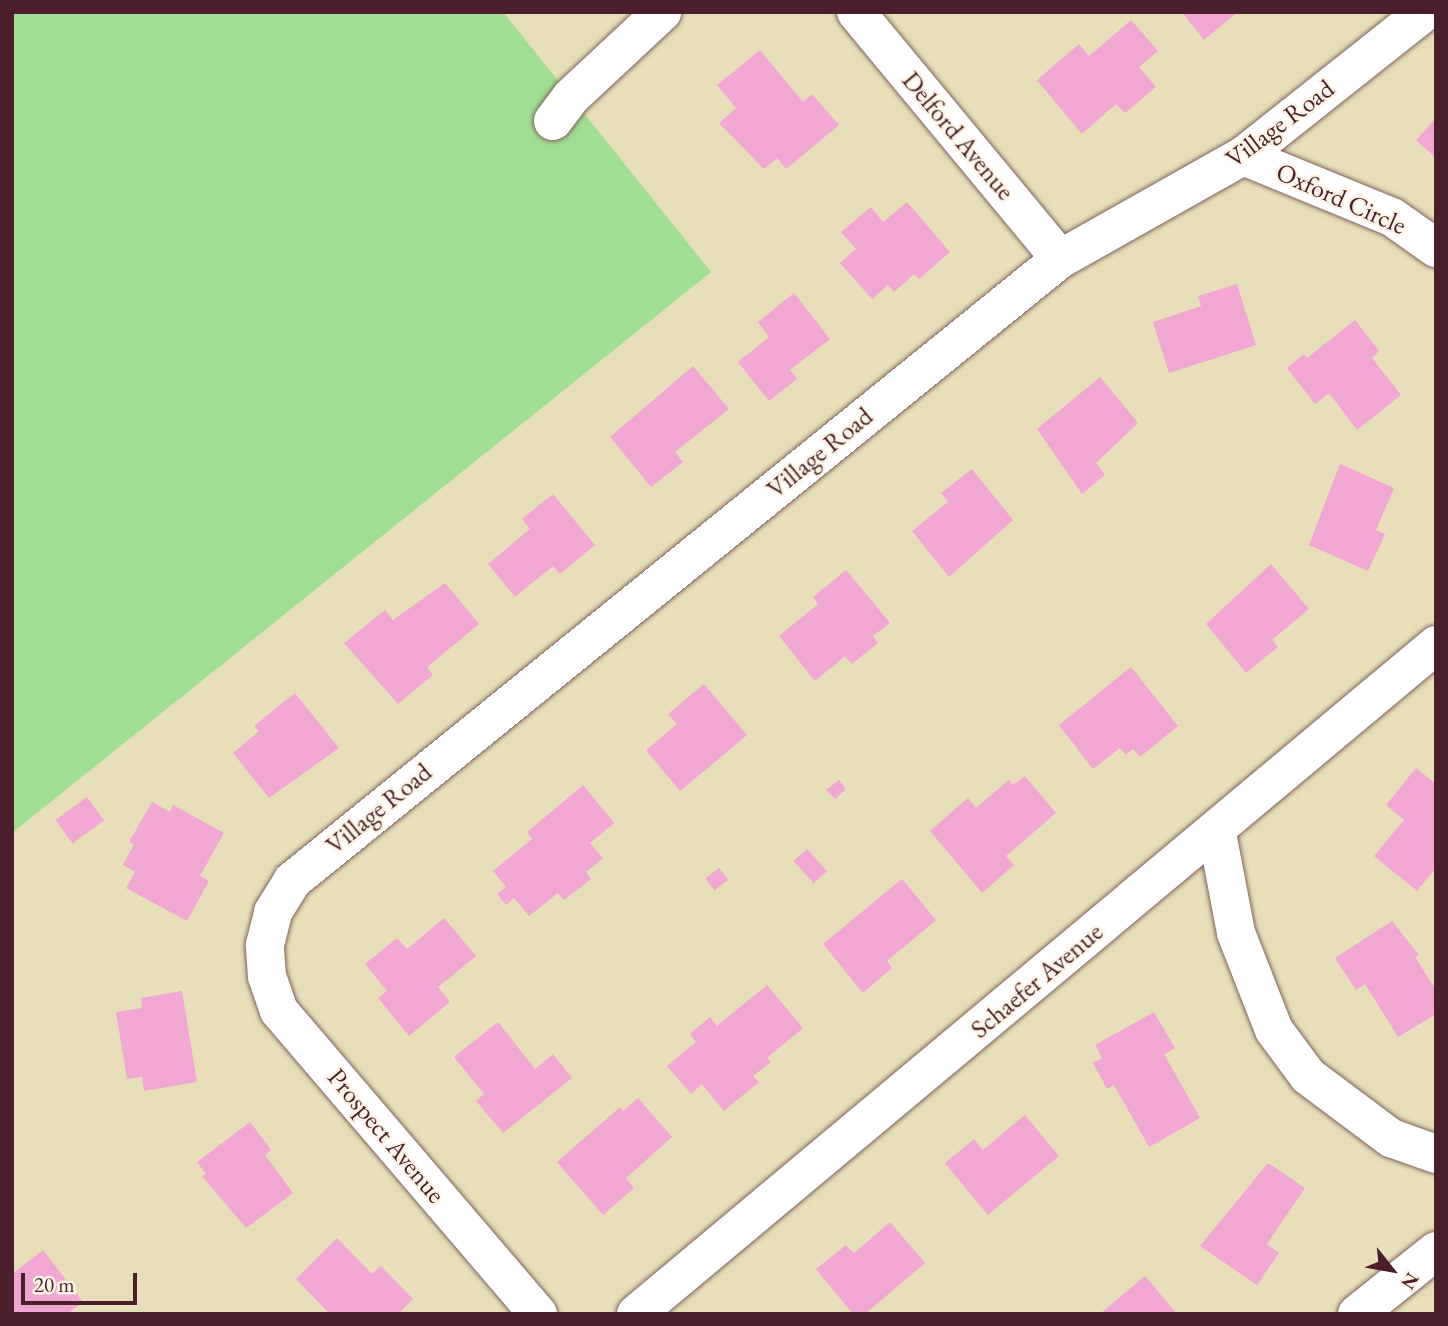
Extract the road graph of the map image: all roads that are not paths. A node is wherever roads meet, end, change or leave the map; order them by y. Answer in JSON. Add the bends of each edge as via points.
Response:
{"nodes":[{"id":1,"x":662,"y":12,"type":"edge"},
{"id":2,"x":856,"y":12,"type":"edge"},
{"id":3,"x":1424,"y":12,"type":"edge"},
{"id":4,"x":552,"y":121,"type":"dead end"},
{"id":5,"x":1243,"y":156,"type":"junction"},
{"id":6,"x":1436,"y":248,"type":"edge"},
{"id":7,"x":1060,"y":259,"type":"junction"},
{"id":8,"x":1436,"y":645,"type":"edge"},
{"id":9,"x":1217,"y":833,"type":"junction"},
{"id":10,"x":265,"y":945,"type":"joint"},
{"id":11,"x":1436,"y":1154,"type":"edge"},
{"id":12,"x":1436,"y":1251,"type":"edge"},
{"id":13,"x":538,"y":1314,"type":"edge"},
{"id":14,"x":636,"y":1314,"type":"edge"},
{"id":15,"x":1357,"y":1314,"type":"edge"}],
"edges":[{"from":1,"to":4,"type":"street","via":[[571,97]]},
{"from":2,"to":7,"type":"street","name":"Delford Avenue"},
{"from":3,"to":5,"type":"street","name":"Village Road"},
{"from":5,"to":6,"type":"street","name":"Oxford Circle","via":[[1392,217]]},
{"from":5,"to":7,"type":"street","name":"Village Road"},
{"from":7,"to":10,"type":"street","name":"Village Road","via":[[303,870],[273,912]]},
{"from":8,"to":9,"type":"street","name":"Schaefer Avenue"},
{"from":9,"to":11,"type":"street","via":[[1236,933],[1274,1030],[1308,1076],[1391,1138]]},
{"from":9,"to":14,"type":"street","name":"Schaefer Avenue"},
{"from":10,"to":13,"type":"street","name":"Prospect Avenue","via":[[267,977],[279,1011]]},
{"from":12,"to":15,"type":"street"}]}
